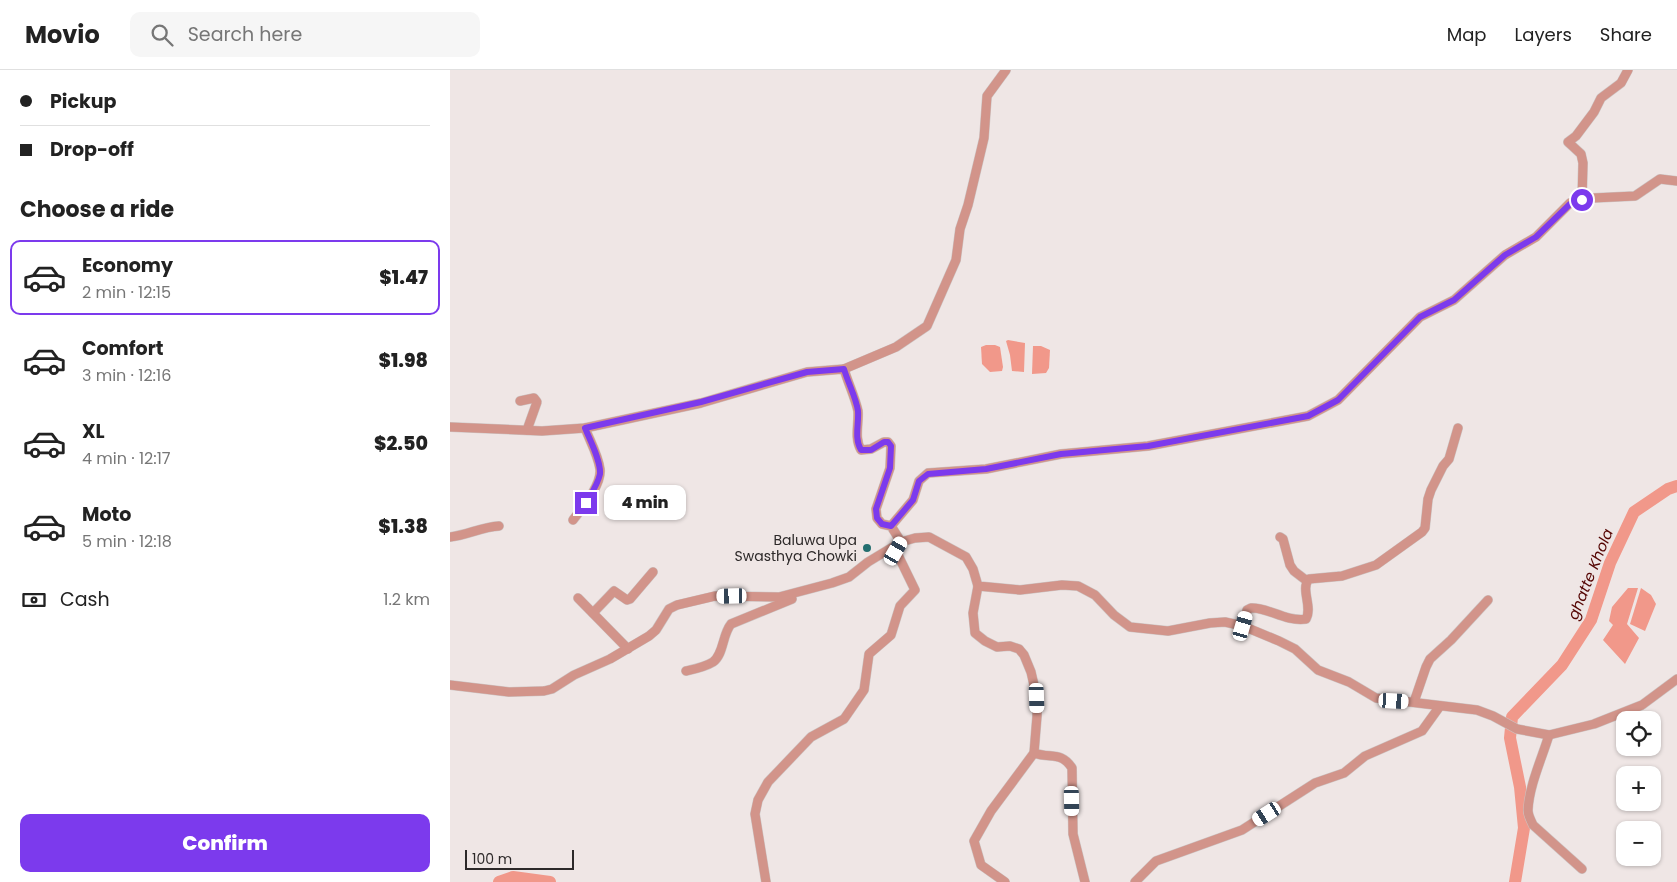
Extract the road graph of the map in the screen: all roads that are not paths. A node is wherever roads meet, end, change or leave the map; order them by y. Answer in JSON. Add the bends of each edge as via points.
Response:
{"nodes":[{"id":1,"x":1006,"y":70,"type":"edge"},
{"id":2,"x":1628,"y":70,"type":"edge"},
{"id":3,"x":1677,"y":181,"type":"edge"},
{"id":4,"x":1582,"y":200,"type":"junction"},
{"id":5,"x":844,"y":369,"type":"junction"},
{"id":6,"x":520,"y":401,"type":"dead end"},
{"id":7,"x":450,"y":427,"type":"edge"},
{"id":8,"x":585,"y":428,"type":"junction"},
{"id":9,"x":1458,"y":428,"type":"dead end"},
{"id":10,"x":527,"y":430,"type":"junction"},
{"id":11,"x":573,"y":520,"type":"dead end"},
{"id":12,"x":499,"y":526,"type":"dead end"},
{"id":13,"x":891,"y":526,"type":"junction"},
{"id":14,"x":450,"y":537,"type":"edge"},
{"id":15,"x":1280,"y":537,"type":"dead end"},
{"id":16,"x":901,"y":542,"type":"junction"},
{"id":17,"x":653,"y":572,"type":"dead end"},
{"id":18,"x":1307,"y":581,"type":"junction"},
{"id":19,"x":817,"y":586,"type":"junction"},
{"id":20,"x":978,"y":586,"type":"junction"},
{"id":21,"x":578,"y":598,"type":"dead end"},
{"id":22,"x":1488,"y":600,"type":"dead end"},
{"id":23,"x":593,"y":613,"type":"junction"},
{"id":24,"x":1243,"y":626,"type":"junction"},
{"id":25,"x":628,"y":648,"type":"junction"},
{"id":26,"x":686,"y":671,"type":"dead end"},
{"id":27,"x":1677,"y":679,"type":"edge"},
{"id":28,"x":450,"y":685,"type":"edge"},
{"id":29,"x":1414,"y":702,"type":"junction"},
{"id":30,"x":1440,"y":706,"type":"junction"},
{"id":31,"x":1549,"y":735,"type":"junction"},
{"id":32,"x":1034,"y":753,"type":"junction"},
{"id":33,"x":1582,"y":869,"type":"dead end"},
{"id":34,"x":766,"y":882,"type":"edge"},
{"id":35,"x":1004,"y":882,"type":"edge"},
{"id":36,"x":1085,"y":882,"type":"edge"},
{"id":37,"x":1135,"y":882,"type":"edge"}],
"edges":[{"from":1,"to":5,"type":"street","via":[[988,96],[984,138],[960,229],[956,260],[927,326],[896,347]]},
{"from":2,"to":4,"type":"street","via":[[1621,83],[1601,98],[1576,136],[1568,142],[1581,154]]},
{"from":3,"to":4,"type":"street","via":[[1660,180],[1635,196]]},
{"from":4,"to":13,"type":"street","via":[[1570,204],[1536,237],[1505,255],[1454,300],[1420,317],[1338,400],[1308,416],[1148,446],[1061,454],[986,469],[928,474],[919,481],[913,500]]},
{"from":5,"to":8,"type":"street","via":[[807,372],[701,402]]},
{"from":5,"to":13,"type":"street","via":[[858,412],[858,444],[861,450],[871,450],[884,442],[891,446],[890,468],[876,509],[882,524]]},
{"from":6,"to":10,"type":"street","via":[[534,398],[537,402]]},
{"from":7,"to":10,"type":"street"},
{"from":8,"to":10,"type":"street"},
{"from":8,"to":11,"type":"street","via":[[600,470],[586,503]]},
{"from":9,"to":18,"type":"street","via":[[1450,459],[1431,490],[1422,532],[1376,565],[1348,575],[1312,577]]},
{"from":12,"to":14,"type":"street"},
{"from":13,"to":16,"type":"street"},
{"from":15,"to":18,"type":"street","via":[[1294,571]]},
{"from":16,"to":19,"type":"street","via":[[849,577]]},
{"from":16,"to":20,"type":"street","via":[[929,537],[966,557]]},
{"from":16,"to":34,"type":"street","via":[[896,551],[915,590],[900,606],[891,635],[869,654],[864,690],[844,719],[811,737],[768,782],[758,800],[755,814]]},
{"from":17,"to":23,"type":"street","via":[[630,599],[614,591]]},
{"from":18,"to":24,"type":"street","via":[[1309,612],[1306,619],[1279,616],[1254,608],[1247,610]]},
{"from":19,"to":25,"type":"street","via":[[779,597],[715,596],[677,605],[668,609],[656,630]]},
{"from":19,"to":26,"type":"street","via":[[731,624],[713,662]]},
{"from":20,"to":24,"type":"street","via":[[1020,590],[1078,586],[1095,595],[1130,627],[1168,631],[1210,622]]},
{"from":20,"to":32,"type":"street","via":[[973,613],[976,633],[997,647],[1019,649],[1031,672],[1038,716]]},
{"from":21,"to":23,"type":"street"},
{"from":22,"to":29,"type":"street","via":[[1430,659]]},
{"from":23,"to":25,"type":"street"},
{"from":24,"to":29,"type":"street","via":[[1295,649],[1318,670],[1349,682],[1376,698]]},
{"from":25,"to":28,"type":"street","via":[[544,691],[509,692]]},
{"from":27,"to":31,"type":"street","via":[[1642,705],[1594,724]]},
{"from":29,"to":30,"type":"street"},
{"from":30,"to":31,"type":"street","via":[[1477,710],[1517,729]]},
{"from":30,"to":37,"type":"street","via":[[1422,731],[1365,756],[1344,773],[1315,782],[1242,830],[1156,861]]},
{"from":31,"to":33,"type":"street","via":[[1531,794],[1529,817]]},
{"from":32,"to":35,"type":"street","via":[[991,811],[974,841],[982,865]]},
{"from":32,"to":36,"type":"street","via":[[1059,756],[1072,768],[1073,834]]}]}
